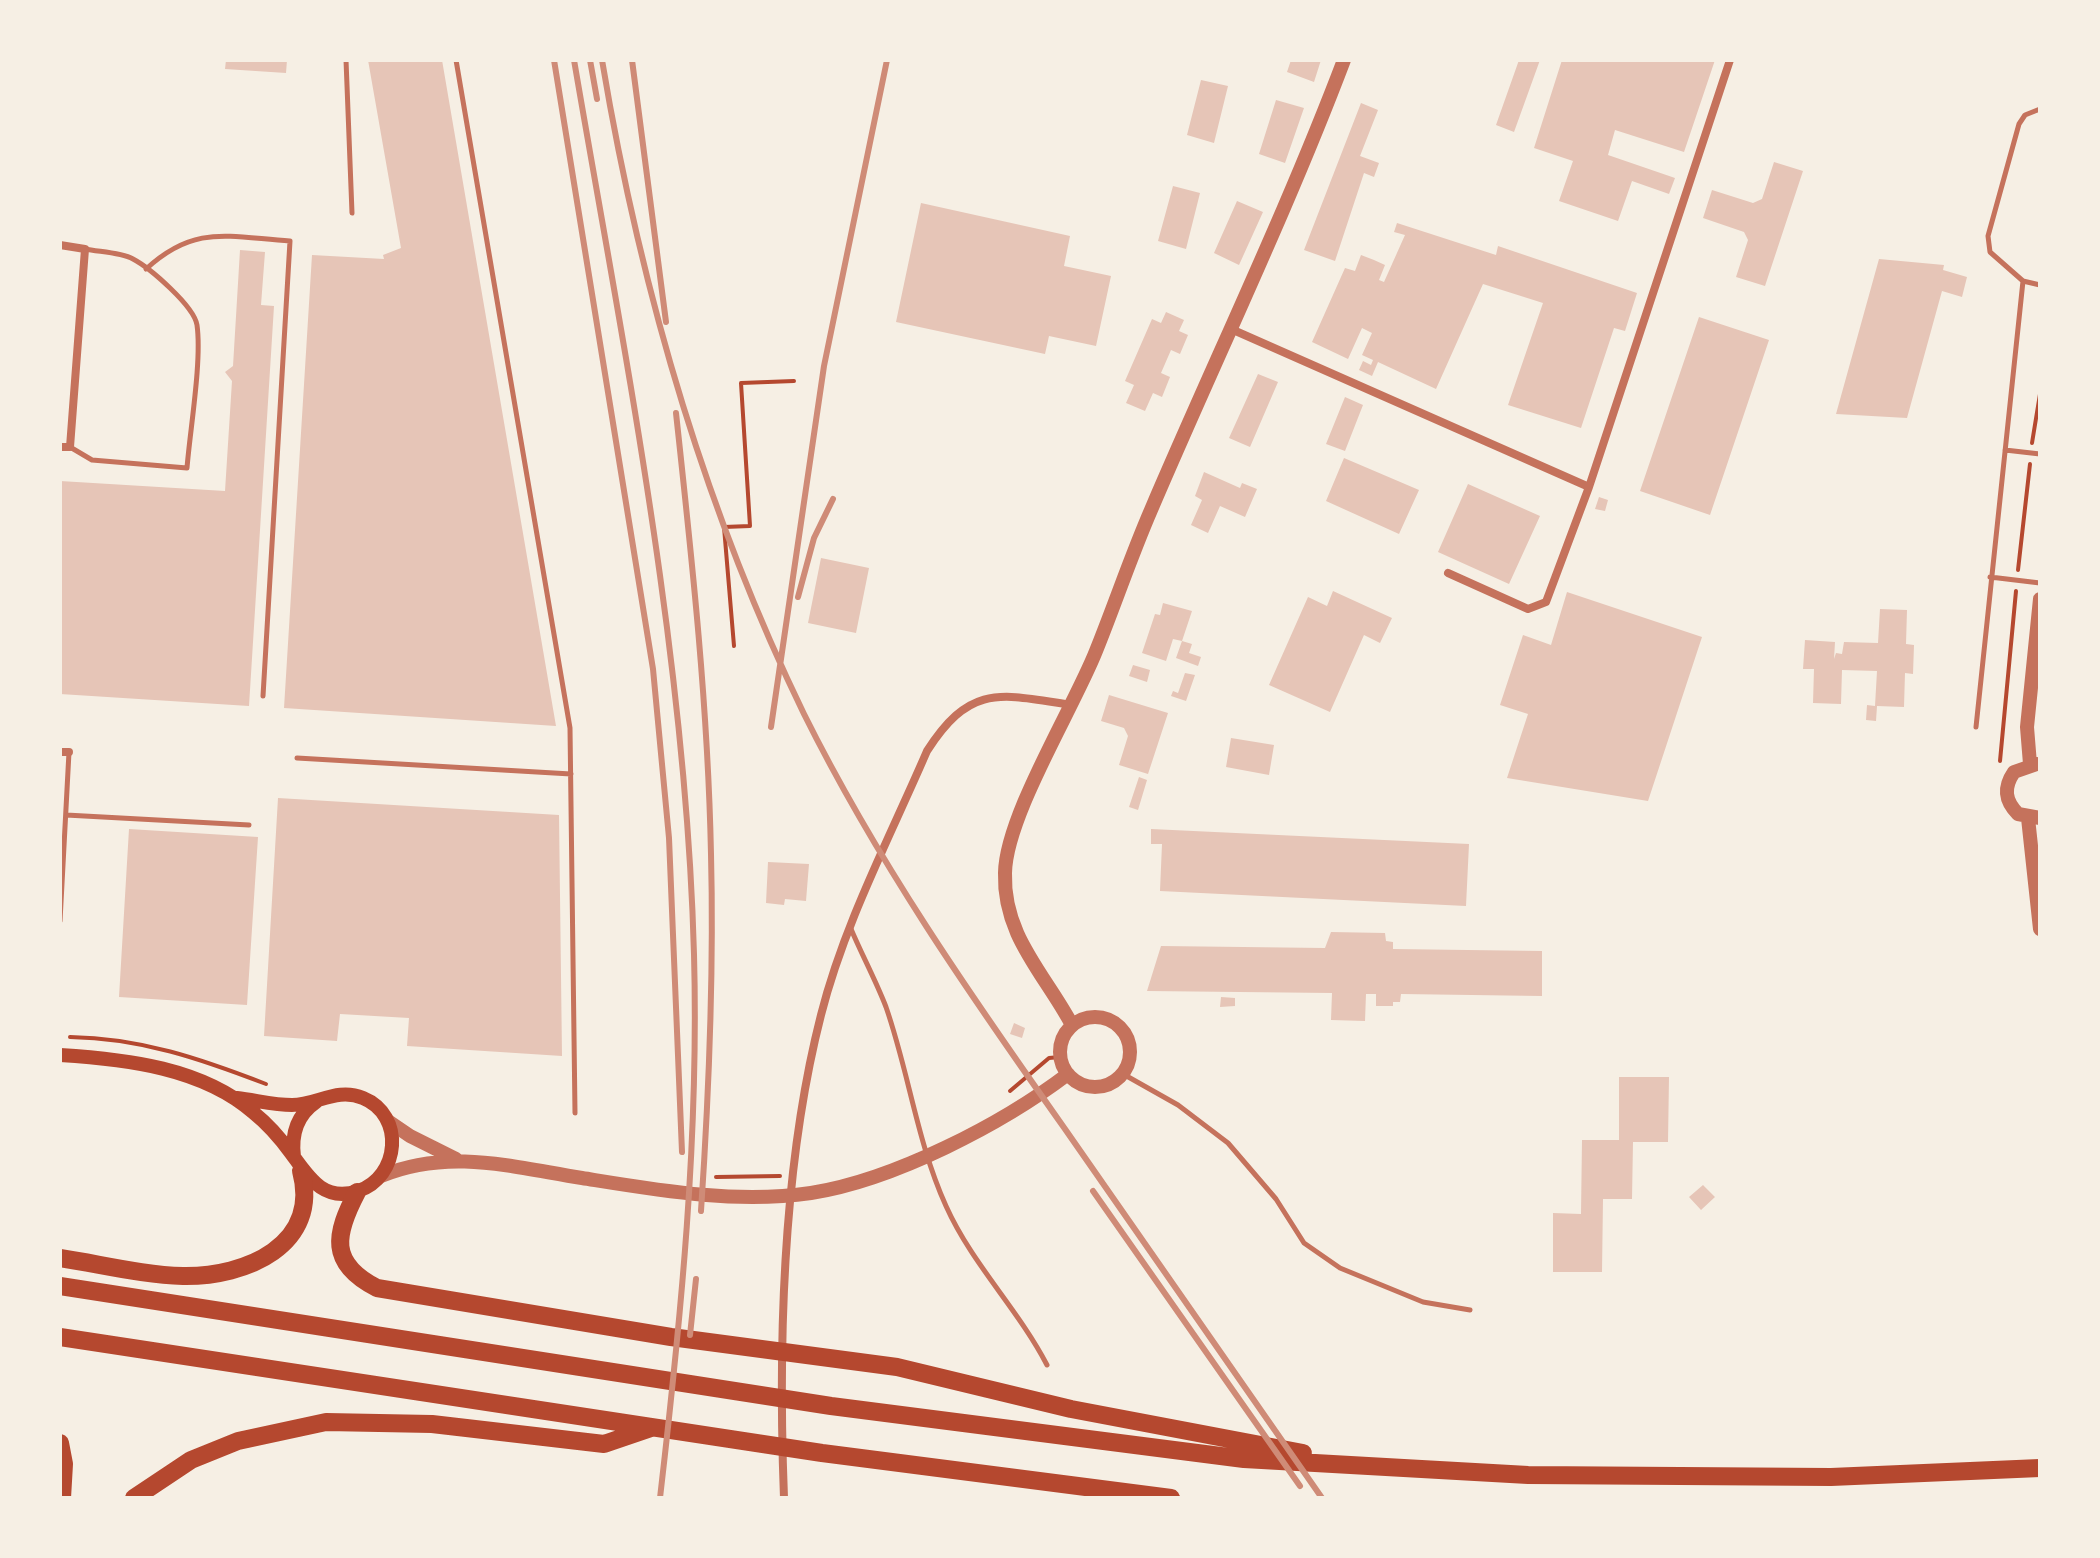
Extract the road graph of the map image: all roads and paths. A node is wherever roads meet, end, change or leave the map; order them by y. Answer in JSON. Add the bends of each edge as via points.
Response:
{"nodes":[{"id":1,"x":346,"y":60,"type":"edge"},
{"id":2,"x":456,"y":60,"type":"edge"},
{"id":3,"x":1344,"y":60,"type":"edge"},
{"id":4,"x":1730,"y":60,"type":"edge"},
{"id":5,"x":2040,"y":109,"type":"edge"},
{"id":6,"x":352,"y":213,"type":"dead end"},
{"id":7,"x":60,"y":245,"type":"edge"},
{"id":8,"x":85,"y":249,"type":"junction"},
{"id":9,"x":146,"y":269,"type":"junction"},
{"id":10,"x":2023,"y":281,"type":"junction"},
{"id":11,"x":2040,"y":285,"type":"edge"},
{"id":12,"x":1231,"y":329,"type":"junction"},
{"id":13,"x":794,"y":381,"type":"dead end"},
{"id":14,"x":60,"y":447,"type":"edge"},
{"id":15,"x":70,"y":447,"type":"junction"},
{"id":16,"x":2005,"y":450,"type":"junction"},
{"id":17,"x":2040,"y":454,"type":"edge"},
{"id":18,"x":1589,"y":487,"type":"junction"},
{"id":19,"x":1448,"y":573,"type":"dead end"},
{"id":20,"x":1990,"y":577,"type":"junction"},
{"id":21,"x":2040,"y":583,"type":"edge"},
{"id":22,"x":2040,"y":599,"type":"edge"},
{"id":23,"x":734,"y":646,"type":"dead end"},
{"id":24,"x":263,"y":696,"type":"dead end"},
{"id":25,"x":1073,"y":705,"type":"junction"},
{"id":26,"x":1976,"y":727,"type":"dead end"},
{"id":27,"x":64,"y":752,"type":"edge"},
{"id":28,"x":297,"y":758,"type":"dead end"},
{"id":29,"x":2035,"y":764,"type":"edge"},
{"id":30,"x":571,"y":774,"type":"junction"},
{"id":31,"x":66,"y":815,"type":"junction"},
{"id":32,"x":2034,"y":818,"type":"edge"},
{"id":33,"x":249,"y":825,"type":"dead end"},
{"id":34,"x":60,"y":921,"type":"edge"},
{"id":35,"x":850,"y":928,"type":"junction"},
{"id":36,"x":2040,"y":929,"type":"edge"},
{"id":37,"x":1072,"y":1025,"type":"junction"},
{"id":38,"x":60,"y":1055,"type":"edge"},
{"id":39,"x":1060,"y":1057,"type":"junction"},
{"id":40,"x":1068,"y":1074,"type":"junction"},
{"id":41,"x":1123,"y":1074,"type":"junction"},
{"id":42,"x":1002,"y":1097,"type":"dead end"},
{"id":43,"x":237,"y":1098,"type":"junction"},
{"id":44,"x":318,"y":1099,"type":"junction"},
{"id":45,"x":575,"y":1113,"type":"dead end"},
{"id":46,"x":388,"y":1121,"type":"junction"},
{"id":47,"x":927,"y":1155,"type":"junction"},
{"id":48,"x":457,"y":1159,"type":"junction"},
{"id":49,"x":298,"y":1164,"type":"junction"},
{"id":50,"x":785,"y":1175,"type":"dead end"},
{"id":51,"x":381,"y":1176,"type":"junction"},
{"id":52,"x":703,"y":1176,"type":"dead end"},
{"id":53,"x":357,"y":1192,"type":"junction"},
{"id":54,"x":60,"y":1258,"type":"edge"},
{"id":55,"x":60,"y":1286,"type":"edge"},
{"id":56,"x":1470,"y":1310,"type":"dead end"},
{"id":57,"x":60,"y":1337,"type":"edge"},
{"id":58,"x":1047,"y":1365,"type":"dead end"},
{"id":59,"x":654,"y":1427,"type":"junction"},
{"id":60,"x":60,"y":1443,"type":"edge"},
{"id":61,"x":1361,"y":1464,"type":"junction"},
{"id":62,"x":2040,"y":1468,"type":"edge"},
{"id":63,"x":62,"y":1498,"type":"edge"},
{"id":64,"x":134,"y":1498,"type":"edge"},
{"id":65,"x":784,"y":1498,"type":"edge"},
{"id":66,"x":1171,"y":1498,"type":"edge"}],
"edges":[{"from":1,"to":6,"type":"lane"},
{"from":2,"to":30,"type":"lane","via":[[570,728]]},
{"from":3,"to":12,"type":"street"},
{"from":4,"to":18,"type":"street"},
{"from":5,"to":10,"type":"lane","via":[[2019,124],[1988,236],[1990,252]]},
{"from":7,"to":8,"type":"street"},
{"from":8,"to":9,"type":"lane","via":[[132,258]]},
{"from":8,"to":15,"type":"street"},
{"from":9,"to":15,"type":"lane","via":[[188,307],[197,323],[187,468],[92,460]]},
{"from":9,"to":24,"type":"lane","via":[[169,248],[188,240],[210,236],[290,241]]},
{"from":10,"to":11,"type":"lane"},
{"from":10,"to":16,"type":"lane"},
{"from":12,"to":18,"type":"street"},
{"from":12,"to":25,"type":"street"},
{"from":13,"to":23,"type":"path","via":[[741,383],[750,526],[724,527]]},
{"from":14,"to":15,"type":"street"},
{"from":16,"to":17,"type":"lane"},
{"from":16,"to":20,"type":"lane"},
{"from":18,"to":19,"type":"street","via":[[1546,602],[1528,609]]},
{"from":20,"to":21,"type":"lane"},
{"from":20,"to":26,"type":"lane"},
{"from":22,"to":29,"type":"street","via":[[2027,727]]},
{"from":25,"to":35,"type":"street","via":[[1011,696],[984,698],[943,726],[927,751]]},
{"from":25,"to":37,"type":"street","via":[[1019,818],[1005,870],[1006,903],[1016,934]]},
{"from":27,"to":31,"type":"lane"},
{"from":28,"to":30,"type":"lane"},
{"from":29,"to":32,"type":"street","via":[[2014,772],[2006,788],[2011,807]]},
{"from":30,"to":45,"type":"lane"},
{"from":31,"to":33,"type":"lane"},
{"from":31,"to":34,"type":"lane"},
{"from":32,"to":36,"type":"street"},
{"from":35,"to":47,"type":"lane","via":[[886,1007]]},
{"from":35,"to":65,"type":"street","via":[[821,1013],[795,1142],[782,1372]]},
{"from":37,"to":39,"type":"street","via":[[1061,1042]]},
{"from":37,"to":41,"type":"street","via":[[1098,1016],[1118,1024],[1130,1048]]},
{"from":38,"to":43,"type":"main road","via":[[159,1068]]},
{"from":39,"to":40,"type":"street"},
{"from":39,"to":42,"type":"path","via":[[1049,1058]]},
{"from":40,"to":41,"type":"street","via":[[1088,1087],[1102,1087]]},
{"from":40,"to":47,"type":"street","via":[[1010,1114]]},
{"from":41,"to":56,"type":"lane","via":[[1178,1105],[1228,1143],[1276,1199],[1304,1243],[1340,1268],[1423,1302]]},
{"from":43,"to":44,"type":"main road","via":[[294,1105]]},
{"from":43,"to":49,"type":"main road","via":[[273,1130]]},
{"from":44,"to":46,"type":"main road","via":[[350,1094],[365,1098]]},
{"from":44,"to":49,"type":"main road","via":[[294,1130]]},
{"from":46,"to":48,"type":"street"},
{"from":46,"to":51,"type":"main road","via":[[393,1149]]},
{"from":47,"to":48,"type":"street","via":[[813,1193],[767,1196],[674,1192]]},
{"from":47,"to":58,"type":"lane","via":[[963,1239]]},
{"from":48,"to":51,"type":"street","via":[[412,1163]]},
{"from":49,"to":53,"type":"main road","via":[[325,1191]]},
{"from":49,"to":54,"type":"highway","via":[[307,1193],[289,1239],[240,1268],[183,1276]]},
{"from":50,"to":52,"type":"path"},
{"from":51,"to":53,"type":"main road"},
{"from":53,"to":61,"type":"highway","via":[[341,1222],[340,1247],[351,1272],[377,1288],[671,1337],[897,1367],[1071,1409]]},
{"from":55,"to":61,"type":"highway","via":[[831,1406],[1244,1459]]},
{"from":57,"to":59,"type":"highway"},
{"from":59,"to":64,"type":"highway","via":[[604,1444],[432,1424],[326,1422],[238,1441],[191,1460]]},
{"from":59,"to":66,"type":"highway"},
{"from":60,"to":63,"type":"highway"},
{"from":61,"to":62,"type":"highway","via":[[1528,1475],[1815,1477]]}]}
